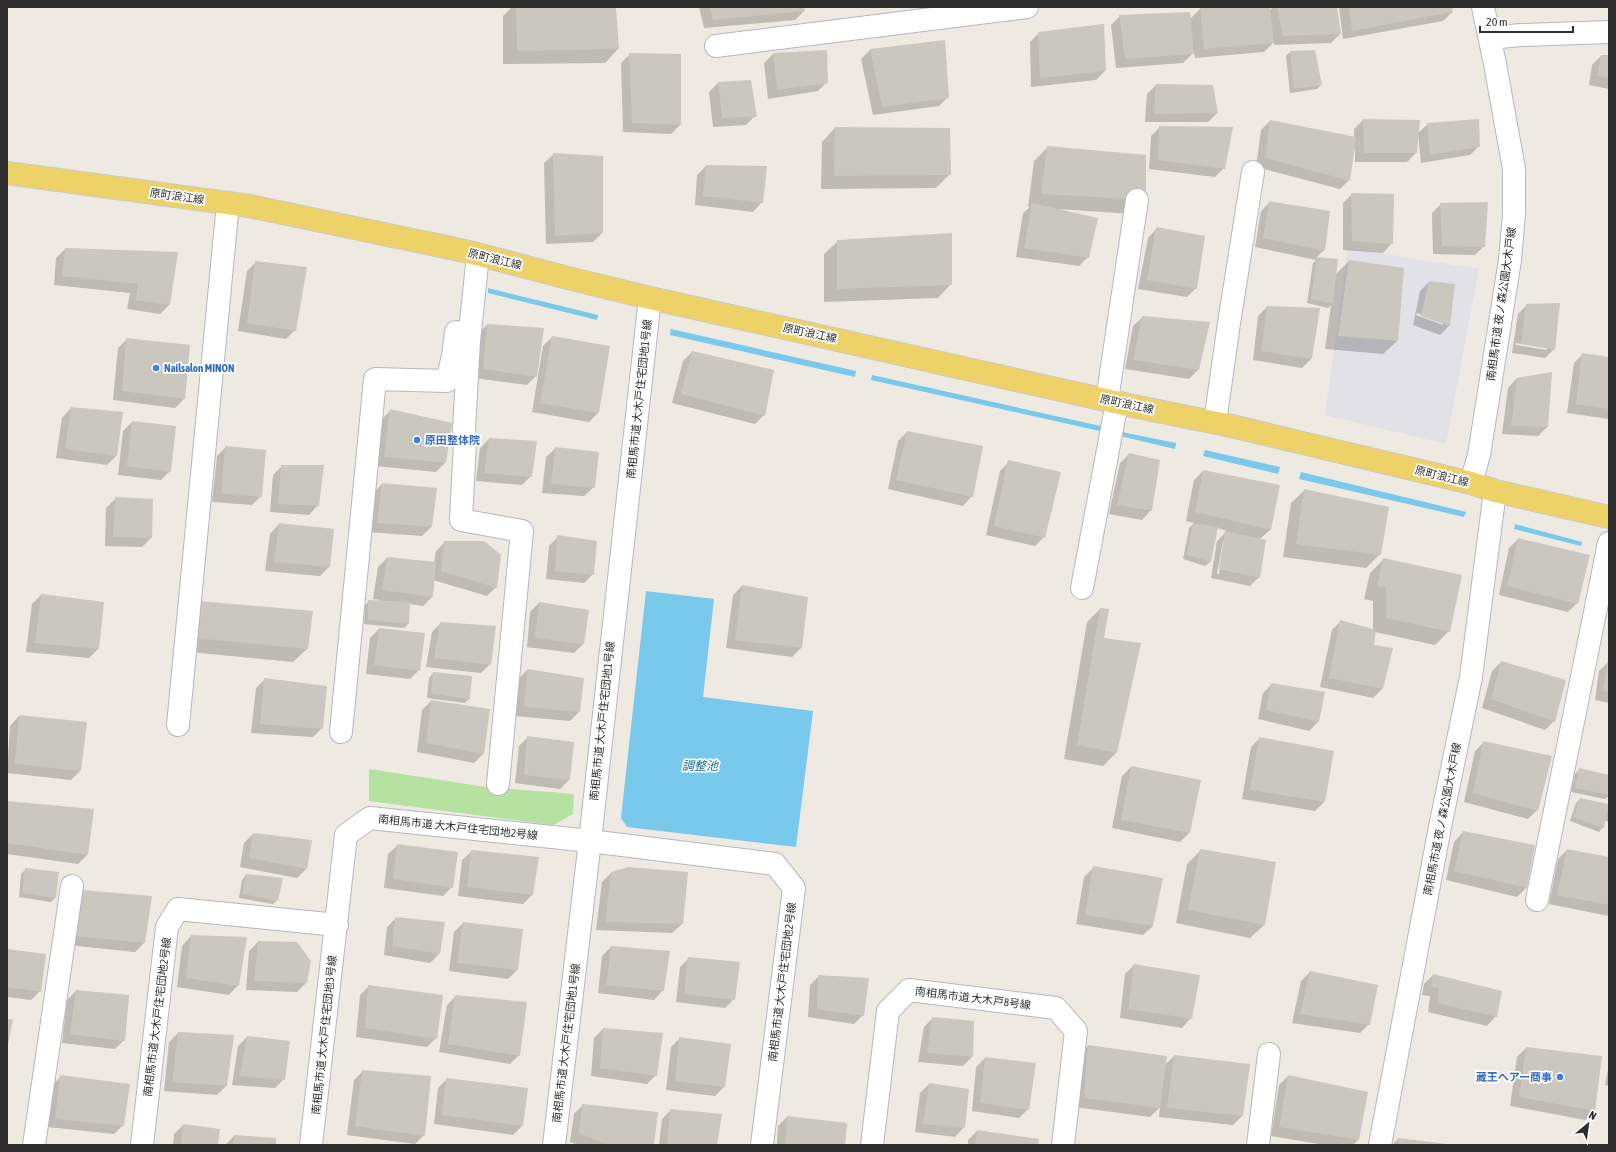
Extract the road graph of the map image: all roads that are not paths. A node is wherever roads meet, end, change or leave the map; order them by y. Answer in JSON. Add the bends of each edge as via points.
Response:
{"nodes":[{"id":1,"x":1027,"y":7,"type":"edge"},
{"id":2,"x":1483,"y":7,"type":"edge"},
{"id":3,"x":1609,"y":32,"type":"edge"},
{"id":4,"x":1490,"y":38,"type":"junction"},
{"id":5,"x":716,"y":46,"type":"dead end"},
{"id":6,"x":1253,"y":172,"type":"dead end"},
{"id":7,"x":7,"y":173,"type":"edge"},
{"id":8,"x":1137,"y":200,"type":"dead end"},
{"id":9,"x":228,"y":203,"type":"junction"},
{"id":10,"x":472,"y":253,"type":"junction"},
{"id":11,"x":650,"y":298,"type":"junction"},
{"id":12,"x":1112,"y":401,"type":"junction"},
{"id":13,"x":1215,"y":422,"type":"junction"},
{"id":14,"x":1471,"y":483,"type":"junction"},
{"id":15,"x":1495,"y":491,"type":"junction"},
{"id":16,"x":1609,"y":517,"type":"edge"},
{"id":17,"x":1608,"y":548,"type":"edge"},
{"id":18,"x":1082,"y":588,"type":"dead end"},
{"id":19,"x":178,"y":725,"type":"dead end"},
{"id":20,"x":341,"y":732,"type":"dead end"},
{"id":21,"x":498,"y":784,"type":"dead end"},
{"id":22,"x":590,"y":841,"type":"junction"},
{"id":23,"x":72,"y":886,"type":"dead end"},
{"id":24,"x":1537,"y":900,"type":"dead end"},
{"id":25,"x":336,"y":925,"type":"junction"},
{"id":26,"x":1269,"y":1054,"type":"dead end"},
{"id":27,"x":34,"y":1145,"type":"edge"},
{"id":28,"x":142,"y":1145,"type":"edge"},
{"id":29,"x":311,"y":1145,"type":"edge"},
{"id":30,"x":554,"y":1145,"type":"edge"},
{"id":31,"x":762,"y":1145,"type":"edge"},
{"id":32,"x":872,"y":1145,"type":"edge"},
{"id":33,"x":1063,"y":1145,"type":"edge"},
{"id":34,"x":1258,"y":1145,"type":"edge"},
{"id":35,"x":1380,"y":1145,"type":"edge"}],
"edges":[{"from":1,"to":5,"type":"street"},
{"from":2,"to":4,"type":"street","name":"南相馬市道 夜ノ森公園大木戸線"},
{"from":3,"to":4,"type":"street"},
{"from":4,"to":14,"type":"street","name":"南相馬市道 夜ノ森公園大木戸線","via":[[1514,169],[1514,214],[1510,260],[1479,455]]},
{"from":6,"to":13,"type":"street"},
{"from":7,"to":9,"type":"main road","name":"原町浪江線"},
{"from":8,"to":12,"type":"street"},
{"from":9,"to":10,"type":"main road","name":"原町浪江線"},
{"from":9,"to":19,"type":"street"},
{"from":10,"to":11,"type":"main road","name":"原町浪江線"},
{"from":10,"to":20,"type":"street","via":[[461,273],[453,356],[447,381],[375,380]]},
{"from":10,"to":21,"type":"street","via":[[461,520],[522,531]]},
{"from":11,"to":12,"type":"main road","name":"原町浪江線"},
{"from":11,"to":22,"type":"street","name":"南相馬市道 大木戸住宅団地1号線"},
{"from":12,"to":13,"type":"main road","name":"原町浪江線"},
{"from":12,"to":18,"type":"street"},
{"from":13,"to":14,"type":"main road","name":"原町浪江線"},
{"from":14,"to":15,"type":"main road","name":"原町浪江線"},
{"from":15,"to":16,"type":"main road","name":"原町浪江線"},
{"from":15,"to":35,"type":"street","name":"南相馬市道 夜ノ森公園大木戸線","via":[[1471,677]]},
{"from":17,"to":24,"type":"street"},
{"from":22,"to":25,"type":"street","name":"南相馬市道 大木戸住宅団地2号線","via":[[370,818],[346,835]]},
{"from":22,"to":30,"type":"street","name":"南相馬市道 大木戸住宅団地1号線"},
{"from":22,"to":31,"type":"street","name":"南相馬市道 大木戸住宅団地2号線","via":[[775,864],[794,888]]},
{"from":23,"to":27,"type":"street"},
{"from":25,"to":28,"type":"street","name":"南相馬市道 大木戸住宅団地2号線","via":[[178,909],[167,927]]},
{"from":25,"to":29,"type":"street","name":"南相馬市道 大木戸住宅団地3号線"},
{"from":26,"to":34,"type":"street"},
{"from":32,"to":33,"type":"street","name":"南相馬市道 大木戸8号線","via":[[888,1011],[909,990],[1056,1008],[1076,1031]]}]}
